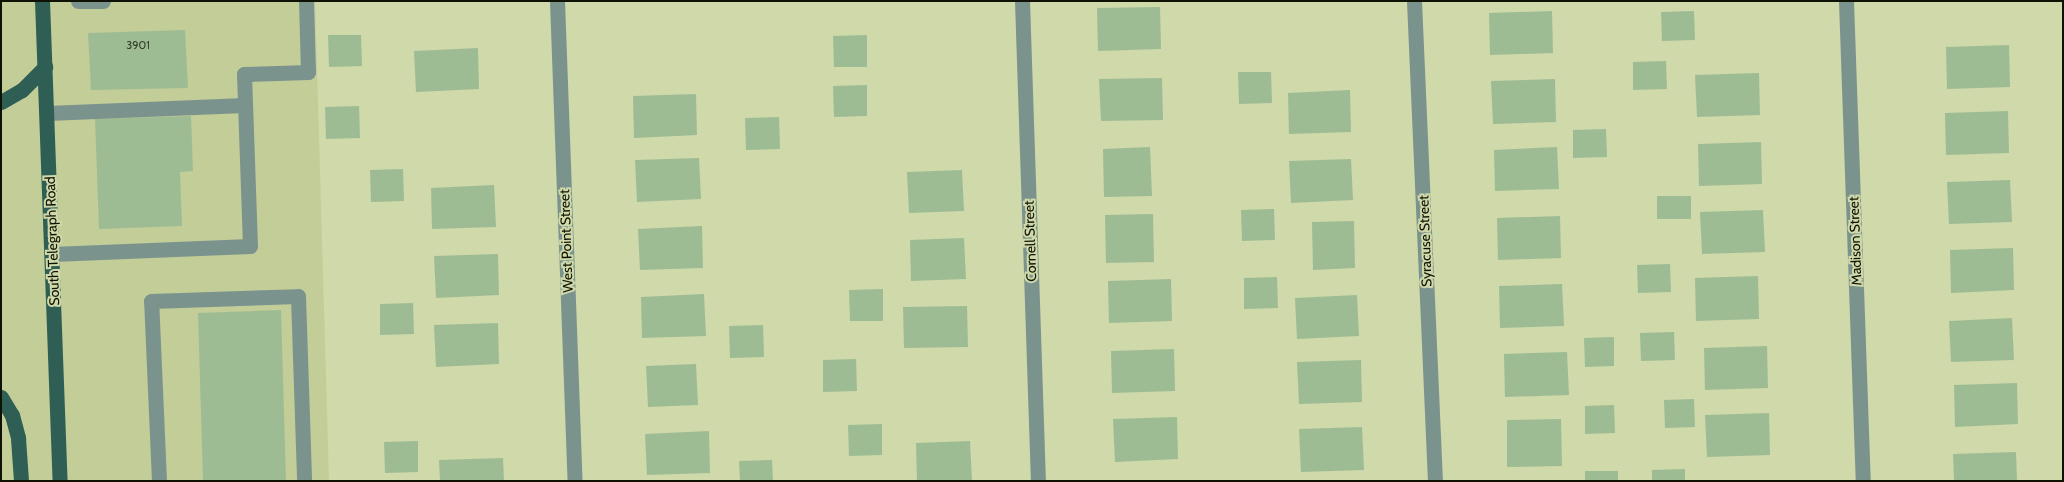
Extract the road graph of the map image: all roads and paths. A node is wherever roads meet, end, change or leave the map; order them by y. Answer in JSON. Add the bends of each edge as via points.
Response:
{"nodes":[{"id":1,"x":42,"y":1,"type":"edge"},
{"id":2,"x":78,"y":1,"type":"edge"},
{"id":3,"x":103,"y":1,"type":"edge"},
{"id":4,"x":306,"y":1,"type":"edge"},
{"id":5,"x":557,"y":1,"type":"edge"},
{"id":6,"x":1022,"y":1,"type":"edge"},
{"id":7,"x":1414,"y":1,"type":"edge"},
{"id":8,"x":1846,"y":1,"type":"edge"},
{"id":9,"x":45,"y":67,"type":"junction"},
{"id":10,"x":1,"y":102,"type":"edge"},
{"id":11,"x":245,"y":105,"type":"junction"},
{"id":12,"x":47,"y":113,"type":"junction"},
{"id":13,"x":52,"y":254,"type":"junction"},
{"id":14,"x":1,"y":397,"type":"edge"},
{"id":15,"x":21,"y":481,"type":"edge"},
{"id":16,"x":60,"y":481,"type":"edge"},
{"id":17,"x":159,"y":481,"type":"edge"},
{"id":18,"x":304,"y":481,"type":"edge"},
{"id":19,"x":576,"y":481,"type":"edge"},
{"id":20,"x":1038,"y":481,"type":"edge"},
{"id":21,"x":1435,"y":481,"type":"edge"},
{"id":22,"x":1863,"y":481,"type":"edge"}],
"edges":[{"from":1,"to":9,"type":"main road","name":"South Telegraph Road"},
{"from":2,"to":3,"type":"street"},
{"from":4,"to":11,"type":"street","via":[[308,72],[244,74]]},
{"from":5,"to":19,"type":"street","name":"West Point Street"},
{"from":6,"to":20,"type":"street","name":"Cornell Street"},
{"from":7,"to":21,"type":"street","name":"Syracuse Street"},
{"from":8,"to":22,"type":"street","name":"Madison Street"},
{"from":9,"to":10,"type":"main road","via":[[22,90]]},
{"from":9,"to":12,"type":"main road","name":"South Telegraph Road"},
{"from":11,"to":12,"type":"street"},
{"from":11,"to":13,"type":"street","via":[[250,246]]},
{"from":12,"to":13,"type":"main road","name":"South Telegraph Road"},
{"from":13,"to":16,"type":"main road","name":"South Telegraph Road"},
{"from":14,"to":15,"type":"main road","via":[[12,416],[18,438]]},
{"from":17,"to":18,"type":"street","via":[[151,301],[298,296]]}]}
